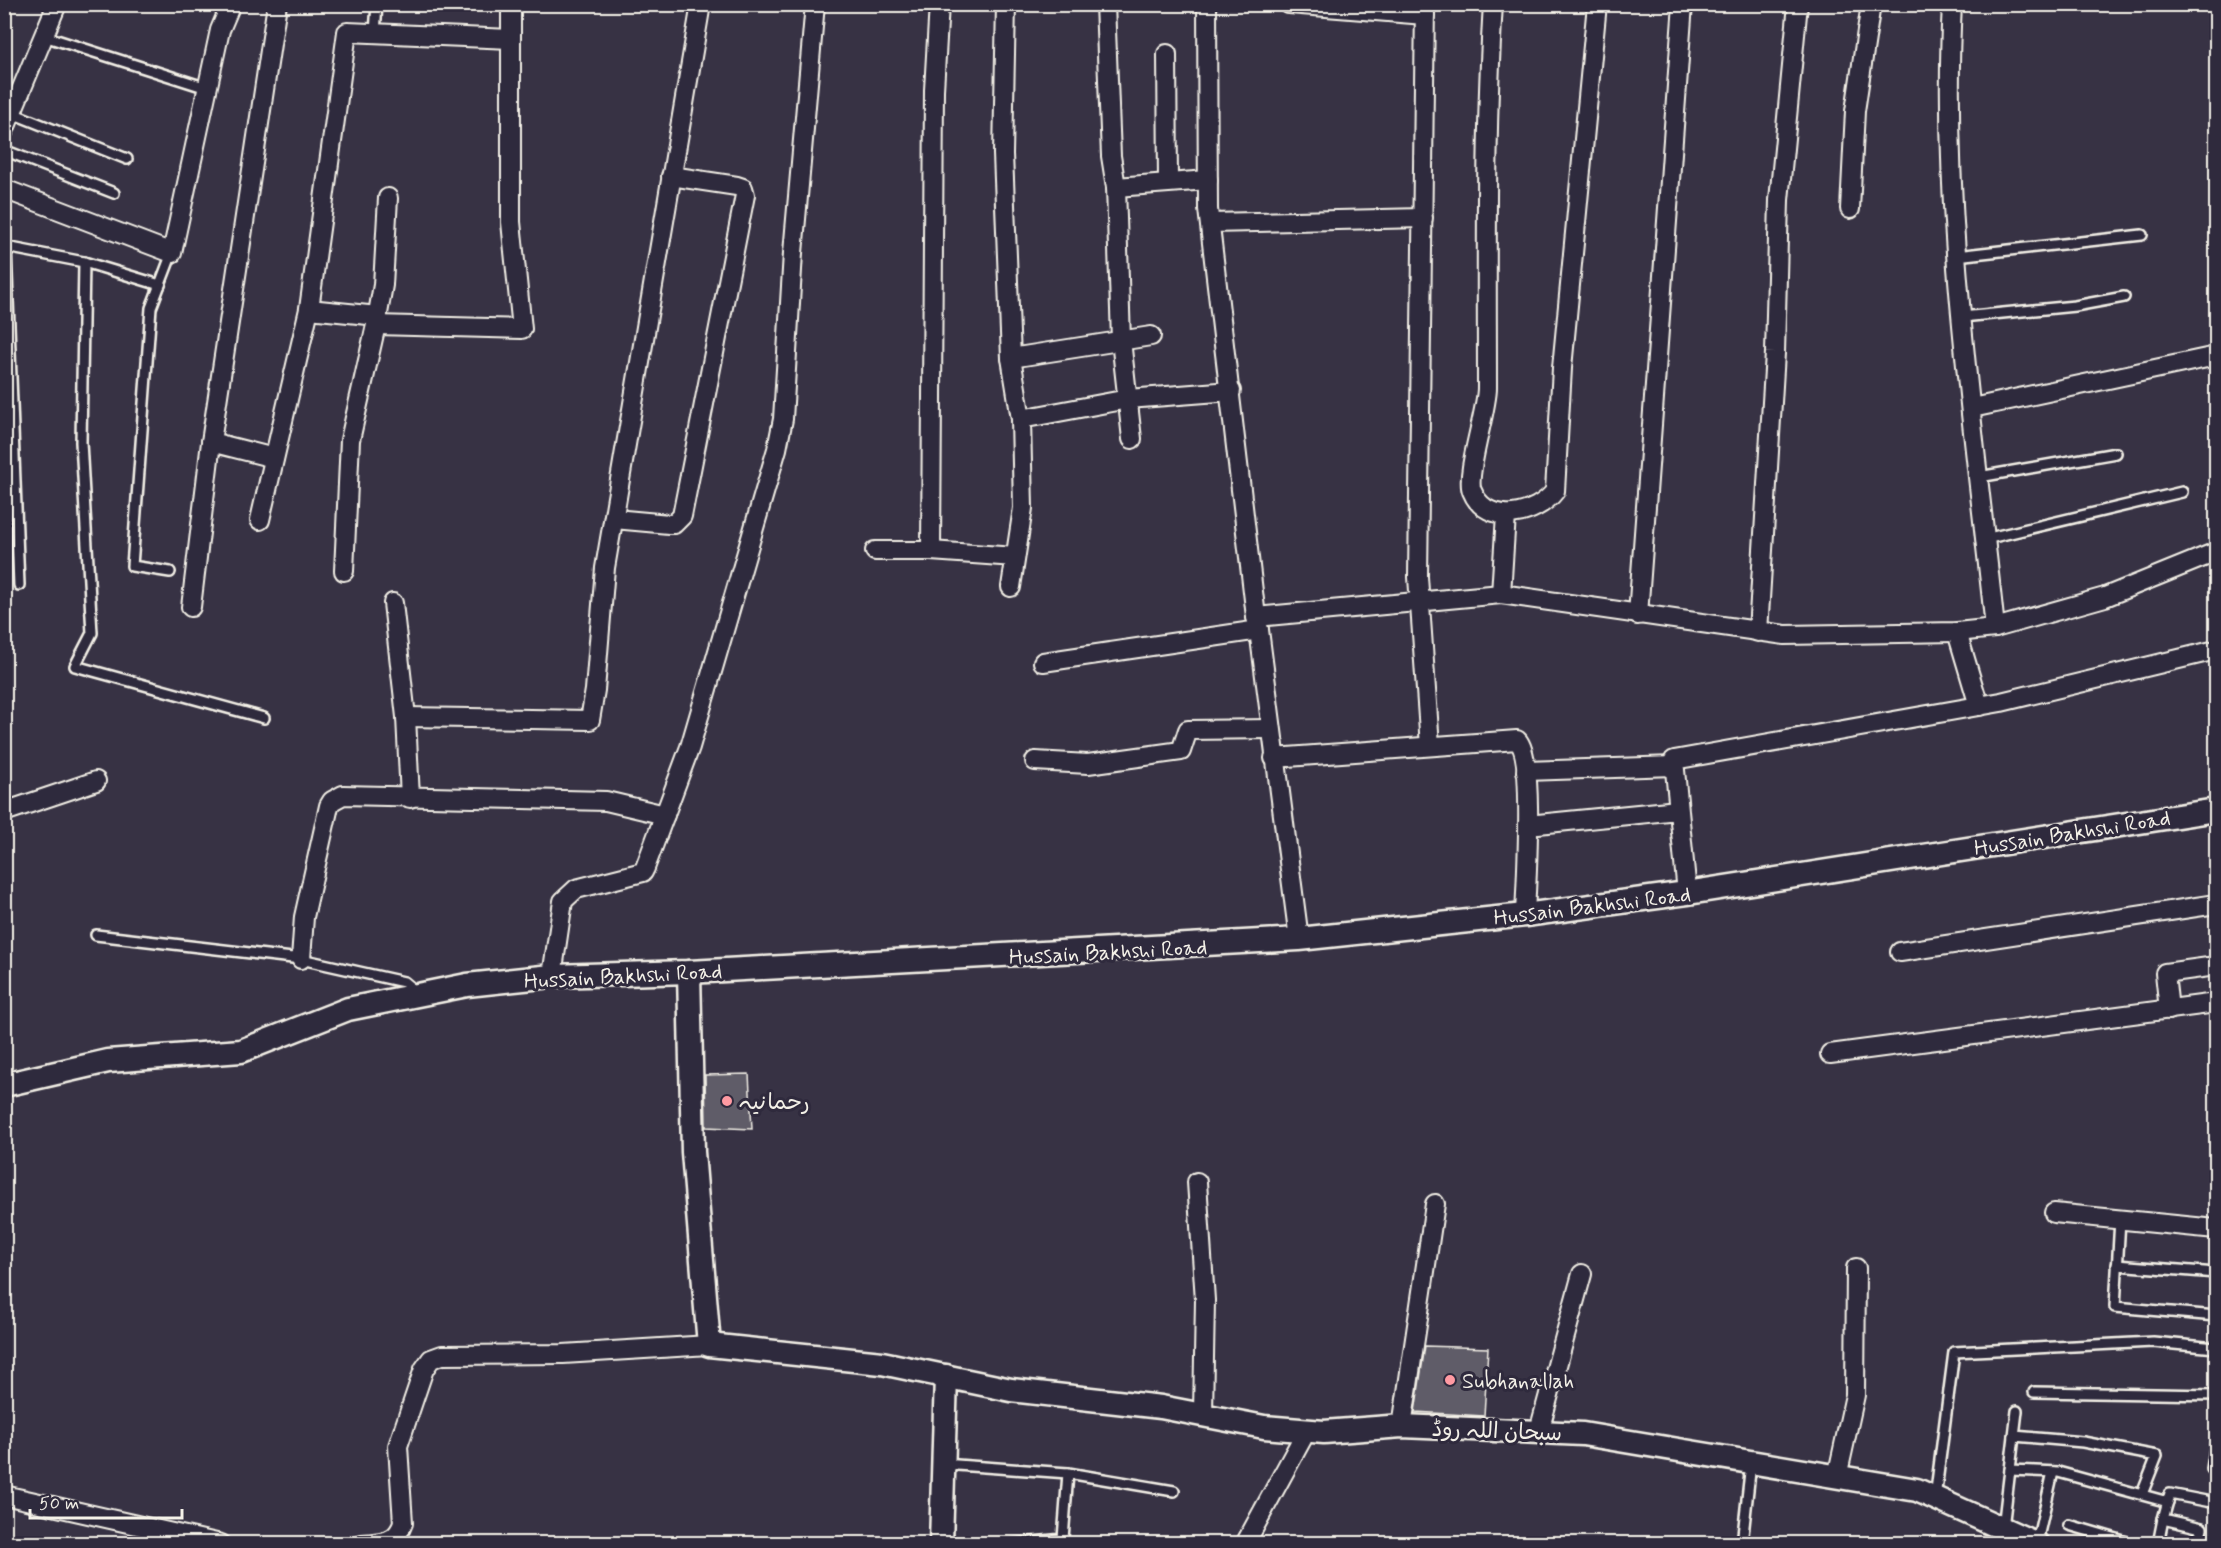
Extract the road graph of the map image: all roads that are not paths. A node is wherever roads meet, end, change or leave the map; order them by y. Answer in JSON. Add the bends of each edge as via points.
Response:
{"nodes":[{"id":1,"x":57,"y":4,"type":"edge"},
{"id":2,"x":231,"y":4,"type":"edge"},
{"id":3,"x":277,"y":4,"type":"edge"},
{"id":4,"x":377,"y":4,"type":"edge"},
{"id":5,"x":511,"y":4,"type":"edge"},
{"id":6,"x":701,"y":4,"type":"edge"},
{"id":7,"x":815,"y":4,"type":"edge"},
{"id":8,"x":939,"y":4,"type":"edge"},
{"id":9,"x":1006,"y":4,"type":"edge"},
{"id":10,"x":1105,"y":4,"type":"edge"},
{"id":11,"x":1207,"y":4,"type":"edge"},
{"id":12,"x":1289,"y":4,"type":"edge"},
{"id":13,"x":1493,"y":4,"type":"edge"},
{"id":14,"x":1597,"y":4,"type":"edge"},
{"id":15,"x":1683,"y":4,"type":"edge"},
{"id":16,"x":1798,"y":4,"type":"edge"},
{"id":17,"x":1871,"y":4,"type":"edge"},
{"id":18,"x":1952,"y":4,"type":"edge"},
{"id":19,"x":1343,"y":7,"type":"edge"},
{"id":20,"x":1425,"y":10,"type":"edge"},
{"id":21,"x":375,"y":33,"type":"junction"},
{"id":22,"x":44,"y":36,"type":"junction"},
{"id":23,"x":511,"y":39,"type":"junction"},
{"id":24,"x":1167,"y":54,"type":"dead end"},
{"id":25,"x":207,"y":88,"type":"junction"},
{"id":26,"x":12,"y":113,"type":"junction"},
{"id":27,"x":4,"y":131,"type":"edge"},
{"id":28,"x":4,"y":150,"type":"edge"},
{"id":29,"x":127,"y":159,"type":"dead end"},
{"id":30,"x":671,"y":176,"type":"junction"},
{"id":31,"x":1208,"y":180,"type":"junction"},
{"id":32,"x":1168,"y":182,"type":"junction"},
{"id":33,"x":1116,"y":187,"type":"junction"},
{"id":34,"x":4,"y":189,"type":"edge"},
{"id":35,"x":114,"y":193,"type":"dead end"},
{"id":36,"x":388,"y":198,"type":"dead end"},
{"id":37,"x":1850,"y":209,"type":"dead end"},
{"id":38,"x":1423,"y":218,"type":"junction"},
{"id":39,"x":1210,"y":223,"type":"junction"},
{"id":40,"x":2142,"y":235,"type":"dead end"},
{"id":41,"x":172,"y":253,"type":"junction"},
{"id":42,"x":1956,"y":256,"type":"junction"},
{"id":43,"x":84,"y":262,"type":"junction"},
{"id":44,"x":160,"y":285,"type":"junction"},
{"id":45,"x":2124,"y":297,"type":"dead end"},
{"id":46,"x":309,"y":309,"type":"junction"},
{"id":47,"x":1962,"y":317,"type":"junction"},
{"id":48,"x":377,"y":320,"type":"junction"},
{"id":49,"x":1151,"y":336,"type":"dead end"},
{"id":50,"x":1121,"y":340,"type":"junction"},
{"id":51,"x":2217,"y":356,"type":"edge"},
{"id":52,"x":1011,"y":358,"type":"junction"},
{"id":53,"x":1231,"y":391,"type":"junction"},
{"id":54,"x":1128,"y":399,"type":"junction"},
{"id":55,"x":1971,"y":408,"type":"junction"},
{"id":56,"x":1021,"y":419,"type":"junction"},
{"id":57,"x":1132,"y":439,"type":"dead end"},
{"id":58,"x":211,"y":442,"type":"junction"},
{"id":59,"x":2116,"y":453,"type":"dead end"},
{"id":60,"x":274,"y":458,"type":"junction"},
{"id":61,"x":1979,"y":477,"type":"junction"},
{"id":62,"x":2182,"y":492,"type":"dead end"},
{"id":63,"x":1506,"y":515,"type":"junction"},
{"id":64,"x":614,"y":519,"type":"junction"},
{"id":65,"x":260,"y":520,"type":"dead end"},
{"id":66,"x":1985,"y":539,"type":"junction"},
{"id":67,"x":875,"y":551,"type":"dead end"},
{"id":68,"x":931,"y":551,"type":"junction"},
{"id":69,"x":2217,"y":552,"type":"edge"},
{"id":70,"x":1015,"y":557,"type":"junction"},
{"id":71,"x":344,"y":571,"type":"dead end"},
{"id":72,"x":170,"y":572,"type":"dead end"},
{"id":73,"x":19,"y":585,"type":"dead end"},
{"id":74,"x":1011,"y":587,"type":"dead end"},
{"id":75,"x":1501,"y":594,"type":"junction"},
{"id":76,"x":1419,"y":601,"type":"junction"},
{"id":77,"x":393,"y":603,"type":"dead end"},
{"id":78,"x":191,"y":607,"type":"dead end"},
{"id":79,"x":1638,"y":615,"type":"junction"},
{"id":80,"x":1258,"y":624,"type":"junction"},
{"id":81,"x":1995,"y":628,"type":"junction"},
{"id":82,"x":1758,"y":632,"type":"junction"},
{"id":83,"x":1957,"y":632,"type":"junction"},
{"id":84,"x":2217,"y":650,"type":"edge"},
{"id":85,"x":1043,"y":662,"type":"dead end"},
{"id":86,"x":1979,"y":706,"type":"junction"},
{"id":87,"x":406,"y":717,"type":"junction"},
{"id":88,"x":264,"y":718,"type":"dead end"},
{"id":89,"x":1270,"y":729,"type":"junction"},
{"id":90,"x":1430,"y":746,"type":"junction"},
{"id":91,"x":1274,"y":758,"type":"junction"},
{"id":92,"x":1035,"y":761,"type":"dead end"},
{"id":93,"x":1674,"y":766,"type":"junction"},
{"id":94,"x":1526,"y":771,"type":"junction"},
{"id":95,"x":96,"y":781,"type":"dead end"},
{"id":96,"x":410,"y":798,"type":"junction"},
{"id":97,"x":1678,"y":810,"type":"junction"},
{"id":98,"x":2217,"y":810,"type":"edge"},
{"id":99,"x":4,"y":812,"type":"edge"},
{"id":100,"x":665,"y":814,"type":"junction"},
{"id":101,"x":1528,"y":825,"type":"junction"},
{"id":102,"x":1687,"y":893,"type":"junction"},
{"id":103,"x":2217,"y":903,"type":"edge"},
{"id":104,"x":1525,"y":915,"type":"junction"},
{"id":105,"x":96,"y":935,"type":"dead end"},
{"id":106,"x":1299,"y":939,"type":"junction"},
{"id":107,"x":1900,"y":952,"type":"dead end"},
{"id":108,"x":301,"y":959,"type":"junction"},
{"id":109,"x":2217,"y":966,"type":"edge"},
{"id":110,"x":688,"y":972,"type":"junction"},
{"id":111,"x":552,"y":976,"type":"junction"},
{"id":112,"x":417,"y":994,"type":"junction"},
{"id":113,"x":2217,"y":1003,"type":"edge"},
{"id":114,"x":2169,"y":1010,"type":"junction"},
{"id":115,"x":1830,"y":1054,"type":"dead end"},
{"id":116,"x":4,"y":1085,"type":"edge"},
{"id":117,"x":1197,"y":1182,"type":"dead end"},
{"id":118,"x":1435,"y":1204,"type":"dead end"},
{"id":119,"x":2054,"y":1213,"type":"dead end"},
{"id":120,"x":2121,"y":1219,"type":"junction"},
{"id":121,"x":2217,"y":1229,"type":"edge"},
{"id":122,"x":2117,"y":1265,"type":"junction"},
{"id":123,"x":1856,"y":1268,"type":"dead end"},
{"id":124,"x":2217,"y":1273,"type":"edge"},
{"id":125,"x":1582,"y":1274,"type":"dead end"},
{"id":126,"x":2217,"y":1316,"type":"edge"},
{"id":127,"x":709,"y":1345,"type":"junction"},
{"id":128,"x":2217,"y":1348,"type":"edge"},
{"id":129,"x":946,"y":1376,"type":"junction"},
{"id":130,"x":2034,"y":1392,"type":"dead end"},
{"id":131,"x":2217,"y":1395,"type":"edge"},
{"id":132,"x":2017,"y":1411,"type":"dead end"},
{"id":133,"x":1203,"y":1414,"type":"junction"},
{"id":134,"x":1402,"y":1426,"type":"junction"},
{"id":135,"x":1307,"y":1430,"type":"junction"},
{"id":136,"x":1539,"y":1431,"type":"junction"},
{"id":137,"x":2014,"y":1436,"type":"junction"},
{"id":138,"x":2217,"y":1441,"type":"edge"},
{"id":139,"x":1751,"y":1463,"type":"junction"},
{"id":140,"x":943,"y":1464,"type":"junction"},
{"id":141,"x":2212,"y":1469,"type":"dead end"},
{"id":142,"x":2010,"y":1470,"type":"junction"},
{"id":143,"x":2053,"y":1472,"type":"junction"},
{"id":144,"x":1068,"y":1473,"type":"junction"},
{"id":145,"x":1837,"y":1477,"type":"junction"},
{"id":146,"x":1174,"y":1491,"type":"dead end"},
{"id":147,"x":2142,"y":1494,"type":"junction"},
{"id":148,"x":4,"y":1495,"type":"edge"},
{"id":149,"x":1935,"y":1497,"type":"junction"},
{"id":150,"x":2168,"y":1502,"type":"junction"},
{"id":151,"x":2217,"y":1503,"type":"edge"},
{"id":152,"x":2163,"y":1518,"type":"junction"},
{"id":153,"x":2069,"y":1525,"type":"dead end"},
{"id":154,"x":2003,"y":1528,"type":"junction"},
{"id":155,"x":221,"y":1544,"type":"edge"},
{"id":156,"x":362,"y":1544,"type":"edge"},
{"id":157,"x":941,"y":1544,"type":"edge"},
{"id":158,"x":1013,"y":1544,"type":"edge"},
{"id":159,"x":1245,"y":1544,"type":"edge"},
{"id":160,"x":1743,"y":1544,"type":"edge"},
{"id":161,"x":2037,"y":1544,"type":"edge"},
{"id":162,"x":2134,"y":1544,"type":"edge"},
{"id":163,"x":2158,"y":1544,"type":"edge"},
{"id":164,"x":2198,"y":1544,"type":"edge"}],
"edges":[{"from":1,"to":22,"type":"street"},
{"from":2,"to":25,"type":"street","via":[[220,30]]},
{"from":3,"to":58,"type":"street"},
{"from":4,"to":21,"type":"lane"},
{"from":5,"to":23,"type":"street"},
{"from":6,"to":30,"type":"street"},
{"from":7,"to":100,"type":"street","via":[[783,419],[690,747]]},
{"from":8,"to":68,"type":"street","via":[[934,90]]},
{"from":9,"to":52,"type":"street","via":[[1003,154]]},
{"from":10,"to":33,"type":"street","via":[[1111,156]]},
{"from":11,"to":31,"type":"street"},
{"from":12,"to":19,"type":"street"},
{"from":13,"to":63,"type":"street","via":[[1488,88],[1487,399],[1472,490],[1484,506]]},
{"from":14,"to":63,"type":"street","via":[[1562,368],[1556,491],[1547,502],[1532,510]]},
{"from":15,"to":79,"type":"street"},
{"from":16,"to":82,"type":"street","via":[[1779,200],[1775,353]]},
{"from":17,"to":37,"type":"street","via":[[1856,111]]},
{"from":18,"to":42,"type":"street","via":[[1950,83]]},
{"from":19,"to":20,"type":"street"},
{"from":20,"to":38,"type":"street"},
{"from":21,"to":23,"type":"street"},
{"from":21,"to":46,"type":"street","via":[[346,32]]},
{"from":22,"to":25,"type":"lane"},
{"from":22,"to":26,"type":"street"},
{"from":23,"to":48,"type":"street","via":[[511,222],[522,330]]},
{"from":24,"to":32,"type":"street"},
{"from":25,"to":41,"type":"street"},
{"from":26,"to":27,"type":"street"},
{"from":26,"to":29,"type":"lane"},
{"from":28,"to":35,"type":"lane"},
{"from":30,"to":64,"type":"street"},
{"from":30,"to":64,"type":"street","via":[[737,186],[743,188],[745,195],[682,516],[674,524]]},
{"from":31,"to":32,"type":"street"},
{"from":31,"to":39,"type":"street"},
{"from":32,"to":33,"type":"street"},
{"from":33,"to":50,"type":"street"},
{"from":34,"to":41,"type":"street"},
{"from":36,"to":48,"type":"street"},
{"from":38,"to":39,"type":"street"},
{"from":38,"to":76,"type":"street"},
{"from":39,"to":53,"type":"street"},
{"from":40,"to":42,"type":"lane"},
{"from":41,"to":44,"type":"lane"},
{"from":42,"to":47,"type":"street"},
{"from":43,"to":44,"type":"lane"},
{"from":43,"to":73,"type":"lane","via":[[6,247]]},
{"from":43,"to":88,"type":"lane","via":[[81,442],[92,633],[75,666]]},
{"from":44,"to":72,"type":"lane","via":[[151,308],[132,566]]},
{"from":45,"to":47,"type":"lane"},
{"from":46,"to":48,"type":"street"},
{"from":46,"to":60,"type":"street"},
{"from":47,"to":55,"type":"street"},
{"from":48,"to":71,"type":"street","via":[[350,440]]},
{"from":49,"to":50,"type":"street"},
{"from":50,"to":52,"type":"street"},
{"from":50,"to":54,"type":"street"},
{"from":51,"to":55,"type":"street"},
{"from":52,"to":56,"type":"street"},
{"from":53,"to":54,"type":"street"},
{"from":53,"to":80,"type":"street"},
{"from":54,"to":56,"type":"street"},
{"from":54,"to":57,"type":"street"},
{"from":55,"to":61,"type":"street"},
{"from":56,"to":70,"type":"street","via":[[1023,508]]},
{"from":58,"to":60,"type":"street"},
{"from":58,"to":78,"type":"street"},
{"from":59,"to":61,"type":"lane"},
{"from":60,"to":65,"type":"street"},
{"from":61,"to":66,"type":"street"},
{"from":62,"to":66,"type":"lane"},
{"from":63,"to":75,"type":"street"},
{"from":64,"to":87,"type":"street","via":[[605,568],[596,690],[590,720]]},
{"from":66,"to":81,"type":"street"},
{"from":67,"to":68,"type":"street"},
{"from":68,"to":70,"type":"street"},
{"from":69,"to":81,"type":"street","via":[[2105,597]]},
{"from":70,"to":74,"type":"street"},
{"from":75,"to":76,"type":"street"},
{"from":75,"to":79,"type":"street"},
{"from":76,"to":80,"type":"street"},
{"from":76,"to":90,"type":"street"},
{"from":77,"to":87,"type":"street"},
{"from":79,"to":82,"type":"street"},
{"from":80,"to":85,"type":"street"},
{"from":80,"to":89,"type":"street"},
{"from":81,"to":83,"type":"street"},
{"from":82,"to":83,"type":"street"},
{"from":83,"to":86,"type":"street"},
{"from":84,"to":86,"type":"street"},
{"from":86,"to":93,"type":"street","via":[[1674,760]]},
{"from":87,"to":96,"type":"street"},
{"from":89,"to":91,"type":"street"},
{"from":89,"to":92,"type":"street","via":[[1188,729],[1181,751],[1088,764]]},
{"from":90,"to":91,"type":"street"},
{"from":90,"to":94,"type":"street","via":[[1513,738],[1523,746]]},
{"from":91,"to":106,"type":"street"},
{"from":93,"to":94,"type":"street"},
{"from":93,"to":97,"type":"street"},
{"from":94,"to":101,"type":"street"},
{"from":95,"to":99,"type":"street"},
{"from":96,"to":100,"type":"street","via":[[606,801]]},
{"from":96,"to":108,"type":"street","via":[[343,795],[332,801],[304,917]]},
{"from":97,"to":101,"type":"street"},
{"from":97,"to":102,"type":"street"},
{"from":98,"to":102,"type":"street","name":"Hussain Bakhshi Road"},
{"from":100,"to":111,"type":"street","via":[[643,872],[576,889],[563,901]]},
{"from":101,"to":104,"type":"street"},
{"from":102,"to":104,"type":"street","name":"Hussain Bakhshi Road"},
{"from":103,"to":107,"type":"street"},
{"from":104,"to":106,"type":"street","name":"Hussain Bakhshi Road"},
{"from":105,"to":108,"type":"lane"},
{"from":106,"to":110,"type":"street","name":"Hussain Bakhshi Road"},
{"from":108,"to":112,"type":"lane","via":[[404,982]]},
{"from":109,"to":114,"type":"street","via":[[2164,973]]},
{"from":110,"to":111,"type":"street","name":"Hussain Bakhshi Road"},
{"from":110,"to":127,"type":"street","via":[[693,1152]]},
{"from":111,"to":112,"type":"street","name":"Hussain Bakhshi Road"},
{"from":112,"to":116,"type":"street","name":"Hussain Bakhshi Road","via":[[348,1010],[241,1051],[108,1061]]},
{"from":113,"to":114,"type":"street"},
{"from":114,"to":115,"type":"street"},
{"from":117,"to":133,"type":"street","via":[[1205,1300]]},
{"from":118,"to":134,"type":"street"},
{"from":119,"to":120,"type":"street"},
{"from":120,"to":121,"type":"street"},
{"from":120,"to":122,"type":"lane"},
{"from":122,"to":124,"type":"lane"},
{"from":122,"to":126,"type":"lane","via":[[2115,1308]]},
{"from":123,"to":145,"type":"street","via":[[1855,1395]]},
{"from":125,"to":136,"type":"street"},
{"from":127,"to":129,"type":"street","name":"سبحان اللہ روڈ","via":[[882,1363]]},
{"from":127,"to":156,"type":"street","via":[[563,1354],[442,1355],[431,1359],[416,1387],[398,1446],[402,1523],[399,1533],[391,1541]]},
{"from":128,"to":149,"type":"lane","via":[[2152,1342],[1954,1352]]},
{"from":129,"to":133,"type":"street","name":"سبحان اللہ روڈ","via":[[1011,1390]]},
{"from":129,"to":140,"type":"street"},
{"from":130,"to":131,"type":"lane"},
{"from":132,"to":137,"type":"lane"},
{"from":133,"to":135,"type":"street","name":"سبحان اللہ روڈ","via":[[1264,1427]]},
{"from":134,"to":135,"type":"street","name":"سبحان اللہ روڈ"},
{"from":134,"to":136,"type":"street","name":"سبحان اللہ روڈ"},
{"from":135,"to":159,"type":"street"},
{"from":136,"to":139,"type":"street","name":"سبحان اللہ روڈ","via":[[1583,1434]]},
{"from":137,"to":142,"type":"lane"},
{"from":137,"to":147,"type":"lane","via":[[2083,1442],[2157,1456]]},
{"from":138,"to":141,"type":"lane"},
{"from":139,"to":145,"type":"street","name":"سبحان اللہ روڈ"},
{"from":139,"to":160,"type":"lane"},
{"from":140,"to":144,"type":"lane"},
{"from":140,"to":157,"type":"street"},
{"from":142,"to":143,"type":"lane"},
{"from":142,"to":154,"type":"lane"},
{"from":143,"to":147,"type":"lane"},
{"from":143,"to":161,"type":"lane"},
{"from":144,"to":146,"type":"lane"},
{"from":144,"to":158,"type":"lane","via":[[1063,1539]]},
{"from":145,"to":149,"type":"street","name":"سبحان اللہ روڈ","via":[[1917,1490]]},
{"from":147,"to":150,"type":"lane"},
{"from":148,"to":155,"type":"street"},
{"from":149,"to":154,"type":"street","name":"سبحان اللہ روڈ"},
{"from":150,"to":151,"type":"lane","via":[[2170,1494]]},
{"from":150,"to":152,"type":"lane"},
{"from":152,"to":163,"type":"lane"},
{"from":152,"to":164,"type":"lane","via":[[2202,1528]]},
{"from":153,"to":162,"type":"lane"},
{"from":154,"to":161,"type":"street","name":"سبحان اللہ روڈ"}]}
